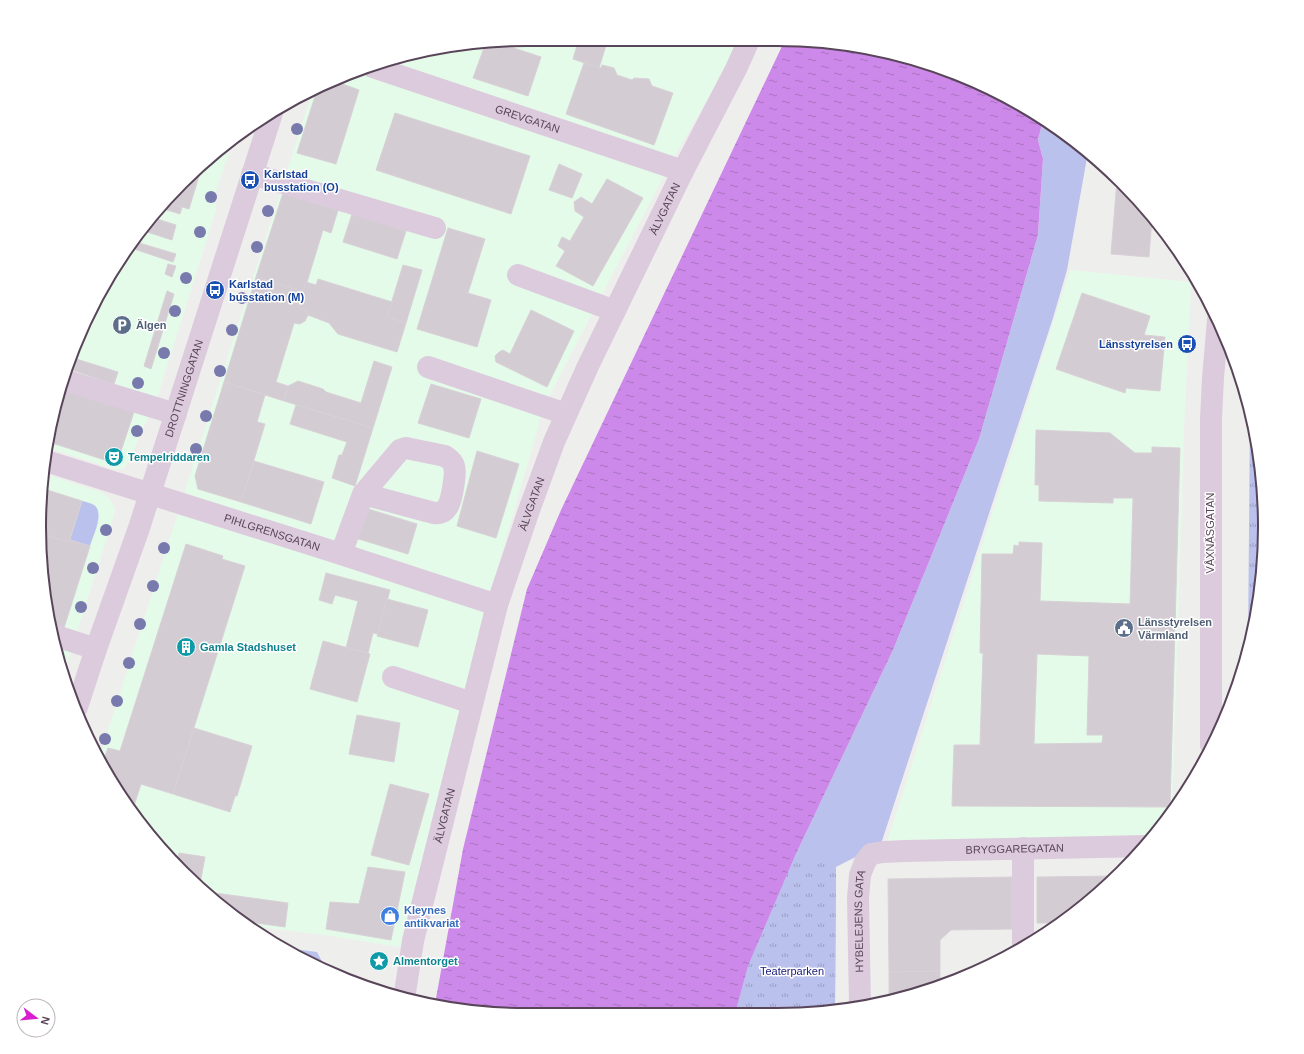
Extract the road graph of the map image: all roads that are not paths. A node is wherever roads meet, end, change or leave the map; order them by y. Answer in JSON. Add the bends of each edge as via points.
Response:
{"nodes":[{"id":1,"x":746,"y":46,"type":"edge"},
{"id":2,"x":380,"y":69,"type":"edge"},
{"id":3,"x":269,"y":121,"type":"edge"},
{"id":4,"x":683,"y":171,"type":"junction"},
{"id":5,"x":252,"y":174,"type":"junction"},
{"id":6,"x":435,"y":228,"type":"dead end"},
{"id":7,"x":518,"y":275,"type":"dead end"},
{"id":8,"x":615,"y":311,"type":"junction"},
{"id":9,"x":1217,"y":333,"type":"edge"},
{"id":10,"x":428,"y":367,"type":"dead end"},
{"id":11,"x":69,"y":380,"type":"edge"},
{"id":12,"x":176,"y":414,"type":"junction"},
{"id":13,"x":566,"y":414,"type":"junction"},
{"id":14,"x":50,"y":462,"type":"edge"},
{"id":15,"x":150,"y":494,"type":"junction"},
{"id":16,"x":363,"y":494,"type":"dead end"},
{"id":17,"x":341,"y":554,"type":"junction"},
{"id":18,"x":497,"y":605,"type":"junction"},
{"id":19,"x":59,"y":637,"type":"edge"},
{"id":20,"x":96,"y":649,"type":"junction"},
{"id":21,"x":393,"y":677,"type":"dead end"},
{"id":22,"x":79,"y":701,"type":"edge"},
{"id":23,"x":472,"y":703,"type":"junction"},
{"id":24,"x":1211,"y":733,"type":"edge"},
{"id":25,"x":1137,"y":846,"type":"edge"},
{"id":26,"x":1023,"y":848,"type":"junction"},
{"id":27,"x":884,"y":852,"type":"joint"},
{"id":28,"x":1023,"y":941,"type":"edge"},
{"id":29,"x":405,"y":992,"type":"edge"},
{"id":30,"x":860,"y":1001,"type":"edge"}],
"edges":[{"from":1,"to":4,"type":"street","name":"ÄLVGATAN"},
{"from":2,"to":4,"type":"street","name":"GREVGATAN"},
{"from":3,"to":5,"type":"street","name":"DROTTNINGGATAN"},
{"from":4,"to":8,"type":"street","name":"ÄLVGATAN"},
{"from":5,"to":6,"type":"street"},
{"from":5,"to":12,"type":"street","name":"DROTTNINGGATAN"},
{"from":7,"to":8,"type":"street"},
{"from":8,"to":13,"type":"street","name":"ÄLVGATAN"},
{"from":9,"to":24,"type":"street","name":"VÅXNÄSGATAN","via":[[1210,419]]},
{"from":10,"to":13,"type":"street"},
{"from":11,"to":12,"type":"street"},
{"from":12,"to":15,"type":"street","name":"DROTTNINGGATAN"},
{"from":13,"to":18,"type":"street","name":"ÄLVGATAN","via":[[533,499]]},
{"from":14,"to":15,"type":"street","name":"PIHLGRENSGATAN"},
{"from":15,"to":17,"type":"street","name":"PIHLGRENSGATAN"},
{"from":15,"to":20,"type":"street","name":"DROTTNINGGATAN"},
{"from":16,"to":17,"type":"street"},
{"from":17,"to":18,"type":"street","name":"PIHLGRENSGATAN"},
{"from":18,"to":23,"type":"street","name":"ÄLVGATAN"},
{"from":19,"to":20,"type":"street"},
{"from":20,"to":22,"type":"street","name":"DROTTNINGGATAN"},
{"from":21,"to":23,"type":"street"},
{"from":23,"to":29,"type":"street","name":"ÄLVGATAN","via":[[413,941]]},
{"from":25,"to":26,"type":"street","name":"BRYGGAREGATAN"},
{"from":26,"to":27,"type":"street","name":"BRYGGAREGATAN"},
{"from":26,"to":28,"type":"street"},
{"from":27,"to":30,"type":"street","name":"HYBELEJENS GATA","via":[[871,854],[860,875]]}]}
